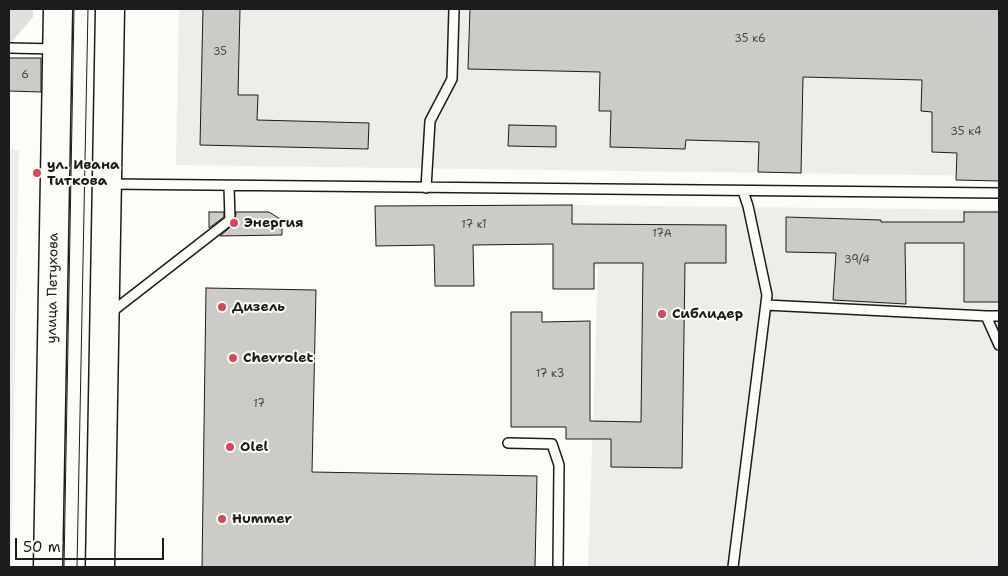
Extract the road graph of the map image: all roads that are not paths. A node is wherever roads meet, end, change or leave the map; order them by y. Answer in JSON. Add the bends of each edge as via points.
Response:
{"nodes":[{"id":1,"x":58,"y":9,"type":"edge"},
{"id":2,"x":110,"y":9,"type":"edge"},
{"id":3,"x":454,"y":9,"type":"edge"},
{"id":4,"x":9,"y":48,"type":"edge"},
{"id":5,"x":58,"y":48,"type":"junction"},
{"id":6,"x":107,"y":184,"type":"junction"},
{"id":7,"x":230,"y":186,"type":"junction"},
{"id":8,"x":426,"y":188,"type":"junction"},
{"id":9,"x":743,"y":191,"type":"junction"},
{"id":10,"x":999,"y":193,"type":"edge"},
{"id":11,"x":766,"y":305,"type":"junction"},
{"id":12,"x":986,"y":316,"type":"junction"},
{"id":13,"x":999,"y":316,"type":"edge"},
{"id":14,"x":105,"y":318,"type":"junction"},
{"id":15,"x":999,"y":345,"type":"edge"},
{"id":16,"x":508,"y":443,"type":"dead end"},
{"id":17,"x":48,"y":567,"type":"edge"},
{"id":18,"x":100,"y":567,"type":"edge"},
{"id":19,"x":558,"y":567,"type":"edge"},
{"id":20,"x":733,"y":567,"type":"edge"}],
"edges":[{"from":1,"to":5,"type":"highway","name":"улица Петухова"},
{"from":2,"to":6,"type":"highway"},
{"from":3,"to":8,"type":"lane","via":[[452,79],[430,121]]},
{"from":4,"to":5,"type":"lane"},
{"from":5,"to":17,"type":"highway","name":"улица Петухова"},
{"from":6,"to":7,"type":"lane"},
{"from":6,"to":14,"type":"highway"},
{"from":7,"to":8,"type":"lane"},
{"from":7,"to":14,"type":"lane","via":[[230,220]]},
{"from":8,"to":9,"type":"lane"},
{"from":9,"to":10,"type":"lane"},
{"from":9,"to":11,"type":"lane","via":[[767,295]]},
{"from":11,"to":12,"type":"lane"},
{"from":11,"to":20,"type":"lane"},
{"from":12,"to":13,"type":"lane"},
{"from":12,"to":15,"type":"lane"},
{"from":14,"to":18,"type":"highway"},
{"from":16,"to":19,"type":"lane","via":[[552,444],[559,465]]}]}
